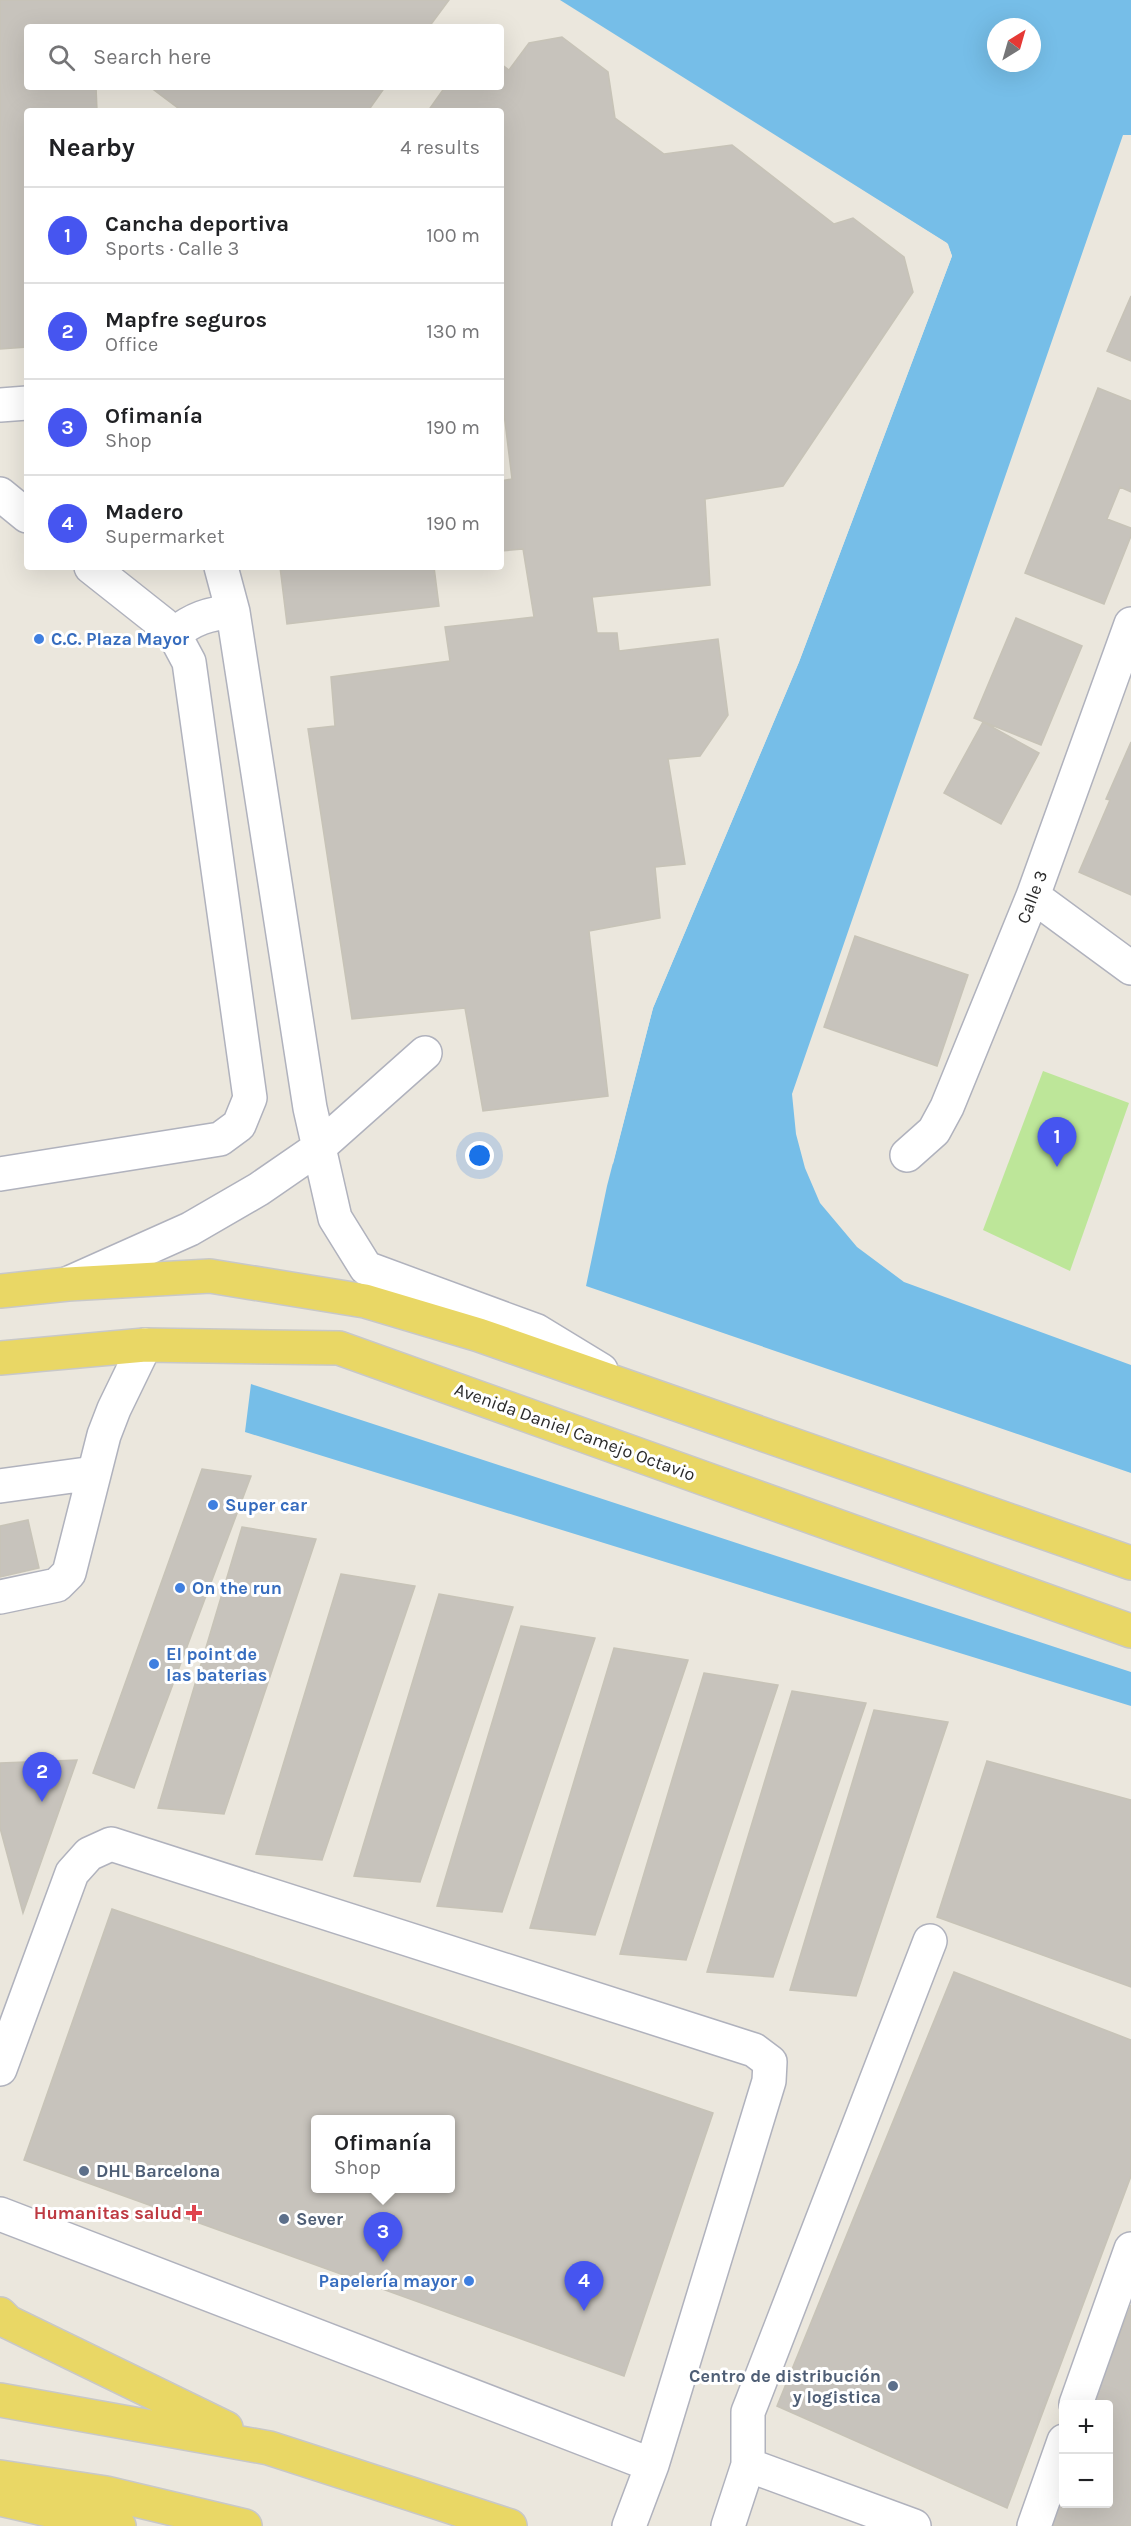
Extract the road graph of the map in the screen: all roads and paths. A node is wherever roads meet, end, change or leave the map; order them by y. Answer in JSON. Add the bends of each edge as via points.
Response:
{"nodes":[{"id":1,"x":24,"y":403,"type":"edge"},
{"id":2,"x":0,"y":405,"type":"edge"},
{"id":3,"x":0,"y":494,"type":"edge"},
{"id":4,"x":24,"y":514,"type":"edge"},
{"id":5,"x":95,"y":570,"type":"edge"},
{"id":6,"x":222,"y":570,"type":"edge"},
{"id":7,"x":233,"y":612,"type":"junction"},
{"id":8,"x":1131,"y":624,"type":"edge"},
{"id":9,"x":174,"y":634,"type":"junction"},
{"id":10,"x":1033,"y":896,"type":"junction"},
{"id":11,"x":1131,"y":968,"type":"edge"},
{"id":12,"x":425,"y":1053,"type":"dead end"},
{"id":13,"x":317,"y":1149,"type":"junction"},
{"id":14,"x":907,"y":1155,"type":"dead end"},
{"id":15,"x":0,"y":1174,"type":"edge"},
{"id":16,"x":68,"y":1284,"type":"junction"},
{"id":17,"x":0,"y":1291,"type":"edge"},
{"id":18,"x":145,"y":1345,"type":"junction"},
{"id":19,"x":0,"y":1358,"type":"edge"},
{"id":20,"x":630,"y":1388,"type":"junction"},
{"id":21,"x":94,"y":1473,"type":"junction"},
{"id":22,"x":0,"y":1486,"type":"edge"},
{"id":23,"x":1131,"y":1563,"type":"edge"},
{"id":24,"x":0,"y":1598,"type":"edge"},
{"id":25,"x":1131,"y":1631,"type":"edge"},
{"id":26,"x":930,"y":1941,"type":"dead end"},
{"id":27,"x":0,"y":2069,"type":"edge"},
{"id":28,"x":0,"y":2214,"type":"edge"},
{"id":29,"x":1131,"y":2249,"type":"edge"},
{"id":30,"x":0,"y":2314,"type":"edge"},
{"id":31,"x":0,"y":2400,"type":"edge"},
{"id":32,"x":1077,"y":2400,"type":"edge"},
{"id":33,"x":269,"y":2448,"type":"junction"},
{"id":34,"x":1059,"y":2454,"type":"edge"},
{"id":35,"x":652,"y":2465,"type":"junction"},
{"id":36,"x":748,"y":2465,"type":"junction"},
{"id":37,"x":0,"y":2477,"type":"edge"},
{"id":38,"x":0,"y":2499,"type":"edge"},
{"id":39,"x":119,"y":2526,"type":"edge"},
{"id":40,"x":245,"y":2526,"type":"edge"},
{"id":41,"x":510,"y":2526,"type":"edge"},
{"id":42,"x":629,"y":2526,"type":"edge"},
{"id":43,"x":728,"y":2526,"type":"edge"},
{"id":44,"x":914,"y":2526,"type":"edge"},
{"id":45,"x":1034,"y":2526,"type":"edge"}],
"edges":[{"from":1,"to":2,"type":"street"},
{"from":3,"to":4,"type":"street"},
{"from":5,"to":9,"type":"street"},
{"from":6,"to":7,"type":"street"},
{"from":7,"to":9,"type":"street","via":[[210,613]]},
{"from":7,"to":13,"type":"street"},
{"from":8,"to":10,"type":"street","name":"Calle 3"},
{"from":9,"to":15,"type":"street","via":[[189,662],[249,1084],[246,1113],[230,1134],[209,1142]]},
{"from":10,"to":11,"type":"street"},
{"from":10,"to":14,"type":"street","name":"Calle 3","via":[[947,1107],[934,1131]]},
{"from":12,"to":13,"type":"street"},
{"from":13,"to":16,"type":"street","via":[[259,1189],[190,1228]]},
{"from":13,"to":20,"type":"street","via":[[335,1218],[366,1268],[537,1331]]},
{"from":16,"to":17,"type":"main road"},
{"from":16,"to":20,"type":"main road","via":[[210,1276],[365,1301],[479,1335]]},
{"from":18,"to":19,"type":"main road","name":"Avenida Daniel Camejo Octavio"},
{"from":18,"to":21,"type":"street","via":[[114,1409]]},
{"from":18,"to":25,"type":"main road","name":"Avenida Daniel Camejo Octavio","via":[[339,1348]]},
{"from":20,"to":23,"type":"main road"},
{"from":21,"to":22,"type":"street"},
{"from":21,"to":24,"type":"street","via":[[69,1573],[57,1585]]},
{"from":26,"to":36,"type":"street","via":[[748,2412]]},
{"from":27,"to":35,"type":"street","via":[[72,1873],[89,1854],[111,1844],[754,2050],[770,2062],[769,2081]]},
{"from":28,"to":35,"type":"street"},
{"from":29,"to":32,"type":"street"},
{"from":30,"to":33,"type":"main road","via":[[18,2327]]},
{"from":31,"to":33,"type":"main road"},
{"from":33,"to":41,"type":"main road"},
{"from":34,"to":45,"type":"street"},
{"from":35,"to":42,"type":"street"},
{"from":36,"to":43,"type":"street"},
{"from":36,"to":44,"type":"street"},
{"from":37,"to":40,"type":"main road","via":[[106,2493]]},
{"from":38,"to":39,"type":"main road"}]}
